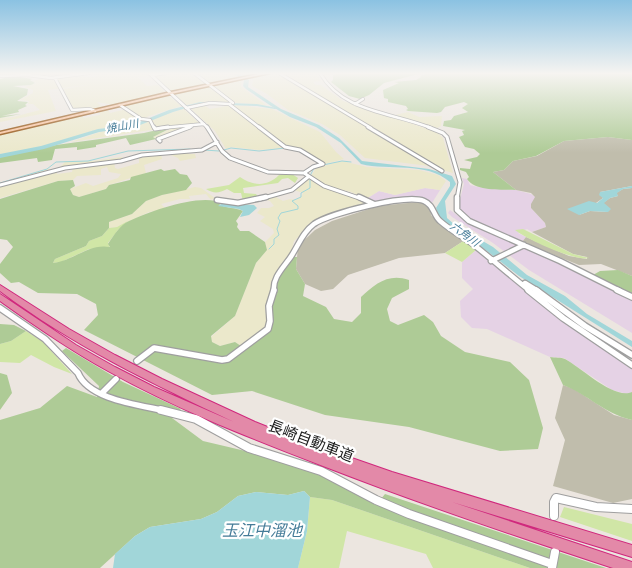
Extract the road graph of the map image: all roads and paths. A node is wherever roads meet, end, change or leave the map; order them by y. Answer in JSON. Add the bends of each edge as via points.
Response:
{"nodes":[{"id":1,"x":363,"y":99,"type":"dead end"},
{"id":2,"x":66,"y":100,"type":"edge"},
{"id":3,"x":143,"y":100,"type":"edge"},
{"id":4,"x":178,"y":100,"type":"edge"},
{"id":5,"x":229,"y":100,"type":"edge"},
{"id":6,"x":323,"y":100,"type":"edge"},
{"id":7,"x":344,"y":100,"type":"edge"},
{"id":8,"x":229,"y":104,"type":"junction"},
{"id":9,"x":355,"y":104,"type":"junction"},
{"id":10,"x":120,"y":105,"type":"junction"},
{"id":11,"x":185,"y":107,"type":"junction"},
{"id":12,"x":95,"y":111,"type":"junction"},
{"id":13,"x":204,"y":124,"type":"junction"},
{"id":14,"x":197,"y":125,"type":"junction"},
{"id":15,"x":0,"y":133,"type":"edge"},
{"id":16,"x":160,"y":141,"type":"dead end"},
{"id":17,"x":217,"y":142,"type":"junction"},
{"id":18,"x":442,"y":171,"type":"dead end"},
{"id":19,"x":304,"y":173,"type":"junction"},
{"id":20,"x":308,"y":177,"type":"junction"},
{"id":21,"x":0,"y":185,"type":"edge"},
{"id":22,"x":217,"y":200,"type":"dead end"},
{"id":23,"x":374,"y":204,"type":"junction"},
{"id":24,"x":524,"y":245,"type":"junction"},
{"id":25,"x":493,"y":260,"type":"junction"},
{"id":26,"x":516,"y":278,"type":"junction"},
{"id":27,"x":0,"y":287,"type":"edge"},
{"id":28,"x":0,"y":297,"type":"edge"},
{"id":29,"x":632,"y":297,"type":"edge"},
{"id":30,"x":0,"y":308,"type":"edge"},
{"id":31,"x":632,"y":355,"type":"edge"},
{"id":32,"x":137,"y":361,"type":"dead end"},
{"id":33,"x":632,"y":365,"type":"edge"},
{"id":34,"x":116,"y":379,"type":"dead end"},
{"id":35,"x":102,"y":393,"type":"junction"},
{"id":36,"x":632,"y":508,"type":"edge"},
{"id":37,"x":554,"y":516,"type":"dead end"},
{"id":38,"x":632,"y":550,"type":"edge"},
{"id":39,"x":555,"y":552,"type":"dead end"},
{"id":40,"x":552,"y":566,"type":"edge"},
{"id":41,"x":632,"y":568,"type":"edge"}],
"edges":[{"from":1,"to":9,"type":"street"},
{"from":2,"to":12,"type":"street","via":[[72,110]]},
{"from":3,"to":10,"type":"main road"},
{"from":4,"to":11,"type":"street"},
{"from":5,"to":8,"type":"street","via":[[234,103]]},
{"from":6,"to":18,"type":"street"},
{"from":7,"to":9,"type":"street"},
{"from":8,"to":11,"type":"street"},
{"from":8,"to":19,"type":"street","via":[[285,147],[305,152],[323,164]]},
{"from":9,"to":24,"type":"street","via":[[443,133],[460,182],[458,210],[469,221]]},
{"from":10,"to":12,"type":"main road"},
{"from":10,"to":14,"type":"street","via":[[147,120],[155,129]]},
{"from":11,"to":13,"type":"street"},
{"from":12,"to":15,"type":"main road"},
{"from":13,"to":14,"type":"street"},
{"from":13,"to":17,"type":"street"},
{"from":14,"to":16,"type":"street","via":[[158,139]]},
{"from":17,"to":19,"type":"street","via":[[225,154],[250,167],[268,172]]},
{"from":17,"to":21,"type":"street","via":[[204,150],[142,155],[59,169]]},
{"from":19,"to":20,"type":"street"},
{"from":20,"to":22,"type":"street","via":[[292,190],[279,195],[238,202]]},
{"from":20,"to":23,"type":"street"},
{"from":23,"to":25,"type":"street","via":[[426,202],[433,207],[438,220]]},
{"from":23,"to":32,"type":"street","via":[[324,218],[314,225],[299,241],[272,286],[274,293],[269,306],[268,329],[228,359],[154,348]]},
{"from":24,"to":25,"type":"street"},
{"from":24,"to":29,"type":"street"},
{"from":25,"to":26,"type":"street"},
{"from":26,"to":31,"type":"street"},
{"from":26,"to":33,"type":"street","via":[[563,318]]},
{"from":27,"to":38,"type":"highway","name":"長崎自動車道","via":[[68,333],[124,365],[251,425],[405,480]]},
{"from":28,"to":41,"type":"highway","name":"長崎自動車道","via":[[62,340],[183,405],[424,499]]},
{"from":30,"to":35,"type":"street","via":[[45,339],[78,373],[80,380],[90,389]]},
{"from":34,"to":35,"type":"street"},
{"from":35,"to":40,"type":"street","via":[[196,420],[249,448],[321,471],[409,514]]},
{"from":36,"to":37,"type":"street","via":[[596,507],[556,498]]},
{"from":39,"to":40,"type":"street"}]}
